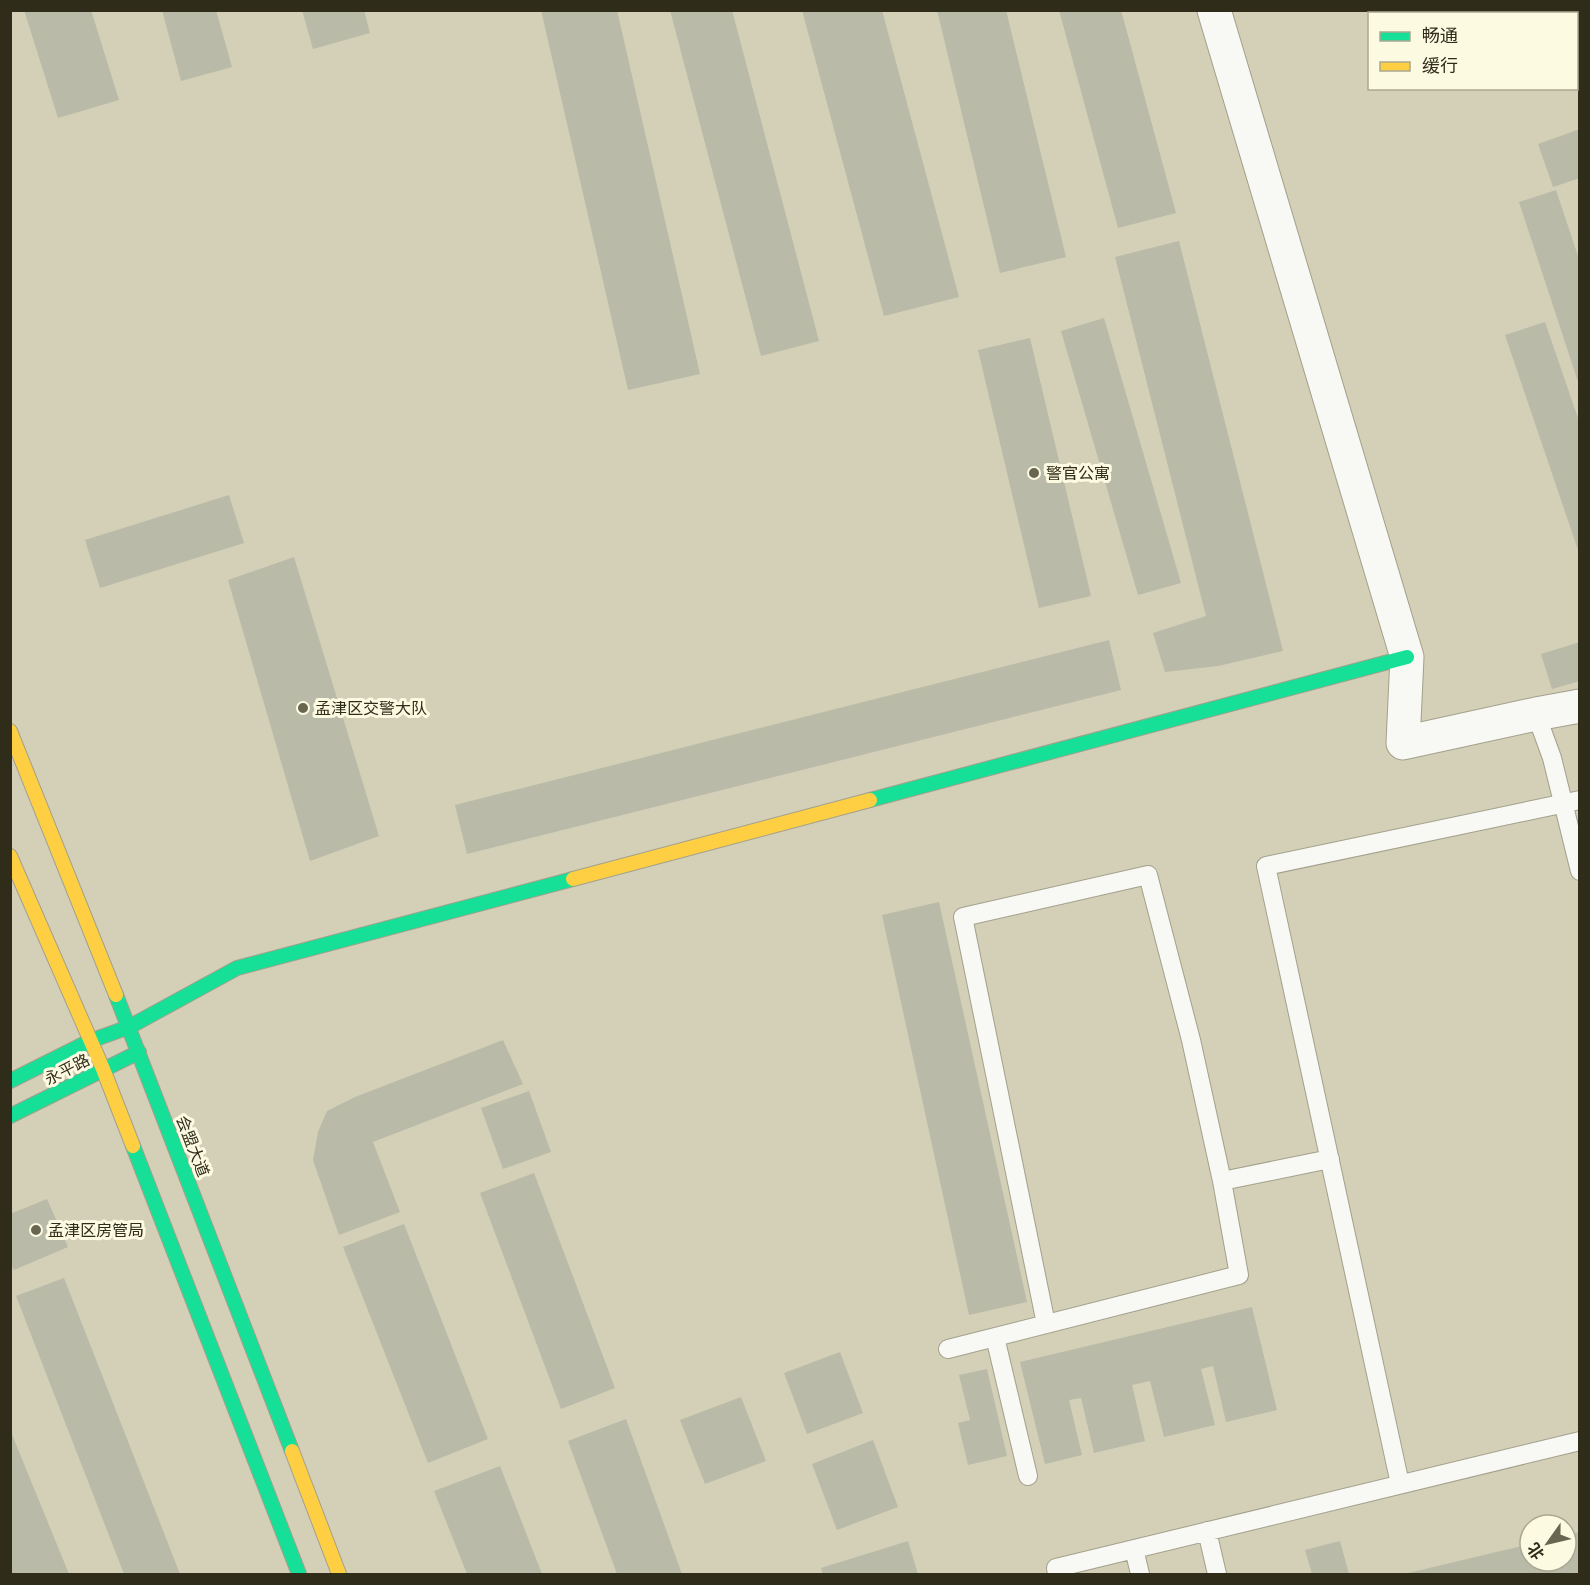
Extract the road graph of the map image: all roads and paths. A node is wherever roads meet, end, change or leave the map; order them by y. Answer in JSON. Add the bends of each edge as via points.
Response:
{"nodes":[{"id":1,"x":1214,"y":10,"type":"edge"},
{"id":2,"x":1407,"y":657,"type":"junction"},
{"id":3,"x":1580,"y":706,"type":"edge"},
{"id":4,"x":1536,"y":714,"type":"junction"},
{"id":5,"x":10,"y":731,"type":"edge"},
{"id":6,"x":1571,"y":802,"type":"edge"},
{"id":7,"x":10,"y":856,"type":"edge"},
{"id":8,"x":1580,"y":871,"type":"edge"},
{"id":9,"x":129,"y":1027,"type":"junction"},
{"id":10,"x":90,"y":1041,"type":"junction"},
{"id":11,"x":140,"y":1052,"type":"junction"},
{"id":12,"x":103,"y":1069,"type":"junction"},
{"id":13,"x":10,"y":1081,"type":"edge"},
{"id":14,"x":10,"y":1116,"type":"edge"},
{"id":15,"x":1330,"y":1159,"type":"junction"},
{"id":16,"x":1222,"y":1181,"type":"junction"},
{"id":17,"x":1046,"y":1324,"type":"junction"},
{"id":18,"x":995,"y":1337,"type":"junction"},
{"id":19,"x":948,"y":1349,"type":"dead end"},
{"id":20,"x":1580,"y":1441,"type":"edge"},
{"id":21,"x":1028,"y":1476,"type":"dead end"},
{"id":22,"x":1400,"y":1484,"type":"junction"},
{"id":23,"x":1207,"y":1531,"type":"junction"},
{"id":24,"x":1134,"y":1549,"type":"junction"},
{"id":25,"x":299,"y":1575,"type":"edge"},
{"id":26,"x":339,"y":1575,"type":"edge"},
{"id":27,"x":1057,"y":1575,"type":"edge"},
{"id":28,"x":1140,"y":1575,"type":"edge"},
{"id":29,"x":1216,"y":1575,"type":"edge"}],
"edges":[{"from":1,"to":2,"type":"street"},
{"from":2,"to":4,"type":"street","via":[[1403,743]]},
{"from":2,"to":9,"type":"main road","name":"永平路","via":[[237,968]]},
{"from":3,"to":4,"type":"street"},
{"from":4,"to":6,"type":"lane"},
{"from":5,"to":9,"type":"main road","name":"会盟大道"},
{"from":6,"to":8,"type":"lane"},
{"from":6,"to":15,"type":"lane","via":[[1266,866]]},
{"from":7,"to":10,"type":"main road"},
{"from":9,"to":10,"type":"main road","name":"永平路"},
{"from":9,"to":11,"type":"main road","name":"会盟大道"},
{"from":10,"to":12,"type":"main road"},
{"from":10,"to":13,"type":"main road","name":"永平路"},
{"from":11,"to":12,"type":"main road","name":"永平路"},
{"from":11,"to":26,"type":"main road","name":"会盟大道"},
{"from":12,"to":14,"type":"main road","name":"永平路"},
{"from":12,"to":25,"type":"main road"},
{"from":15,"to":16,"type":"lane"},
{"from":15,"to":22,"type":"lane"},
{"from":16,"to":17,"type":"lane","via":[[1239,1275]]},
{"from":16,"to":17,"type":"lane","via":[[1191,1040],[1148,875],[963,917]]},
{"from":17,"to":18,"type":"lane"},
{"from":18,"to":19,"type":"lane"},
{"from":18,"to":21,"type":"lane"},
{"from":20,"to":22,"type":"lane"},
{"from":22,"to":23,"type":"lane"},
{"from":23,"to":24,"type":"lane"},
{"from":23,"to":29,"type":"lane"},
{"from":24,"to":27,"type":"lane","via":[[1056,1568]]},
{"from":24,"to":28,"type":"lane"}]}
